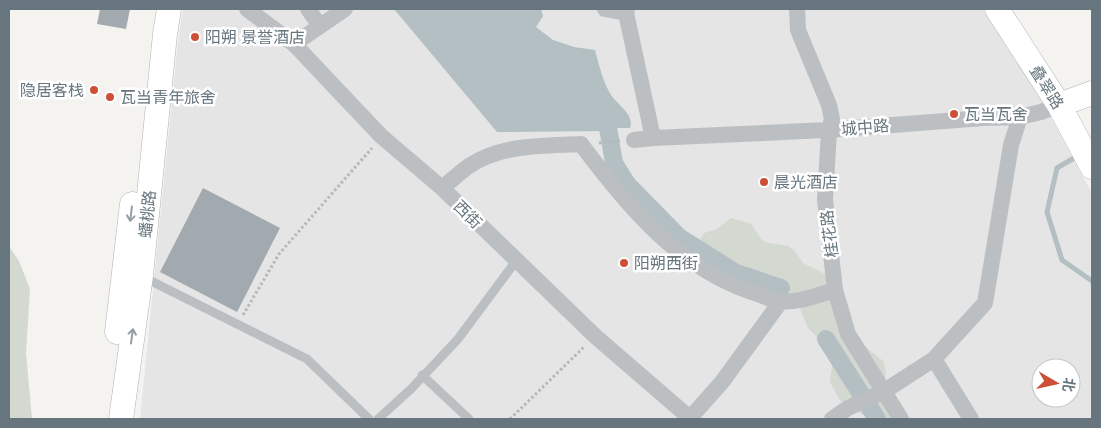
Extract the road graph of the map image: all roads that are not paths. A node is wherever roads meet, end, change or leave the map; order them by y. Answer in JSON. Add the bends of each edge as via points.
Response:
{"nodes":[{"id":1,"x":155,"y":9,"type":"edge"},
{"id":2,"x":169,"y":9,"type":"edge"},
{"id":3,"x":246,"y":9,"type":"edge"},
{"id":4,"x":308,"y":9,"type":"edge"},
{"id":5,"x":345,"y":9,"type":"edge"},
{"id":6,"x":605,"y":9,"type":"edge"},
{"id":7,"x":797,"y":9,"type":"edge"},
{"id":8,"x":997,"y":9,"type":"edge"},
{"id":9,"x":626,"y":11,"type":"edge"},
{"id":10,"x":320,"y":26,"type":"junction"},
{"id":11,"x":294,"y":44,"type":"junction"},
{"id":12,"x":1092,"y":93,"type":"edge"},
{"id":13,"x":1059,"y":105,"type":"junction"},
{"id":14,"x":1020,"y":117,"type":"junction"},
{"id":15,"x":829,"y":130,"type":"junction"},
{"id":16,"x":653,"y":138,"type":"junction"},
{"id":17,"x":634,"y":140,"type":"dead end"},
{"id":18,"x":1092,"y":167,"type":"edge"},
{"id":19,"x":442,"y":188,"type":"junction"},
{"id":20,"x":516,"y":261,"type":"junction"},
{"id":21,"x":141,"y":275,"type":"junction"},
{"id":22,"x":835,"y":290,"type":"junction"},
{"id":23,"x":780,"y":302,"type":"junction"},
{"id":24,"x":934,"y":359,"type":"junction"},
{"id":25,"x":422,"y":375,"type":"junction"},
{"id":26,"x":883,"y":392,"type":"junction"},
{"id":27,"x":107,"y":419,"type":"edge"},
{"id":28,"x":121,"y":419,"type":"edge"},
{"id":29,"x":369,"y":419,"type":"edge"},
{"id":30,"x":378,"y":419,"type":"edge"},
{"id":31,"x":469,"y":419,"type":"edge"},
{"id":32,"x":690,"y":419,"type":"edge"},
{"id":33,"x":832,"y":419,"type":"edge"},
{"id":34,"x":901,"y":419,"type":"edge"},
{"id":35,"x":971,"y":419,"type":"edge"}],
"edges":[{"from":1,"to":27,"type":"main road","name":"蟠桃路","one_way":true},
{"from":2,"to":21,"type":"main road","name":"蟠桃路"},
{"from":3,"to":11,"type":"street","name":"西街"},
{"from":4,"to":10,"type":"street"},
{"from":5,"to":10,"type":"street"},
{"from":6,"to":9,"type":"street"},
{"from":7,"to":15,"type":"street","name":"桂花路","via":[[798,30],[829,105],[832,119]]},
{"from":8,"to":13,"type":"main road","name":"叠翠路"},
{"from":9,"to":16,"type":"street"},
{"from":10,"to":11,"type":"street"},
{"from":11,"to":19,"type":"street","name":"西街","via":[[381,136]]},
{"from":12,"to":13,"type":"main road","name":"城中路"},
{"from":13,"to":14,"type":"street","name":"城中路"},
{"from":13,"to":18,"type":"main road","name":"叠翠路"},
{"from":14,"to":15,"type":"street","name":"城中路"},
{"from":14,"to":24,"type":"street","via":[[1011,145],[985,304]]},
{"from":15,"to":16,"type":"street","name":"城中路"},
{"from":15,"to":22,"type":"street","name":"桂花路","via":[[825,200]]},
{"from":16,"to":17,"type":"street","name":"城中路"},
{"from":19,"to":20,"type":"street","name":"西街"},
{"from":19,"to":23,"type":"street","via":[[470,165],[496,153],[519,147],[580,144],[641,219],[672,246],[699,267],[740,289]]},
{"from":20,"to":25,"type":"lane","via":[[458,339]]},
{"from":20,"to":32,"type":"street","name":"西街"},
{"from":28,"to":21,"type":"main road","name":"蟠桃路","one_way":true},
{"from":21,"to":29,"type":"lane","via":[[307,359]]},
{"from":22,"to":23,"type":"street"},
{"from":22,"to":26,"type":"street","name":"桂花路","via":[[848,334]]},
{"from":23,"to":32,"type":"street","via":[[722,382]]},
{"from":24,"to":26,"type":"street"},
{"from":24,"to":35,"type":"street"},
{"from":25,"to":30,"type":"lane"},
{"from":25,"to":31,"type":"lane"},
{"from":26,"to":33,"type":"street"},
{"from":26,"to":34,"type":"street","name":"桂花路"}]}
